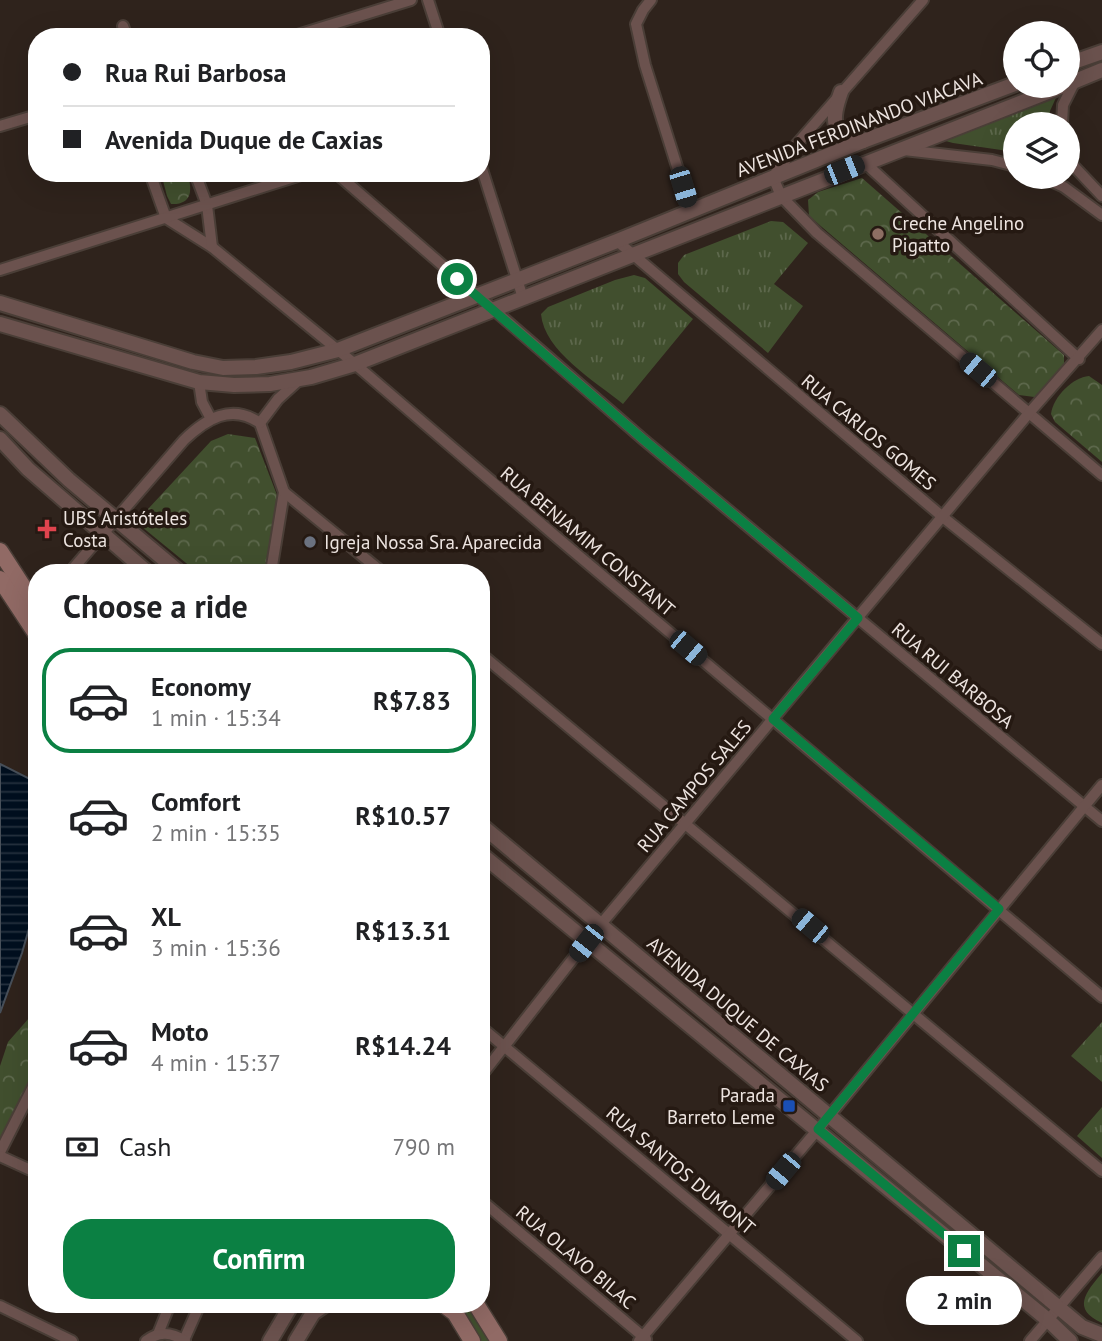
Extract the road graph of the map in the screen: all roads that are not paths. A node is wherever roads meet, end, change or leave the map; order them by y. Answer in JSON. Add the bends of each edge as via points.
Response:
{"nodes":[{"id":1,"x":411,"y":0,"type":"edge"},
{"id":2,"x":428,"y":0,"type":"edge"},
{"id":3,"x":651,"y":0,"type":"edge"},
{"id":4,"x":923,"y":0,"type":"edge"},
{"id":5,"x":320,"y":28,"type":"edge"},
{"id":6,"x":437,"y":28,"type":"edge"},
{"id":7,"x":1102,"y":52,"type":"edge"},
{"id":8,"x":1080,"y":60,"type":"edge"},
{"id":9,"x":1102,"y":70,"type":"edge"},
{"id":10,"x":1080,"y":79,"type":"edge"},
{"id":11,"x":1003,"y":88,"type":"edge"},
{"id":12,"x":841,"y":92,"type":"junction"},
{"id":13,"x":1032,"y":98,"type":"edge"},
{"id":14,"x":28,"y":118,"type":"edge"},
{"id":15,"x":0,"y":126,"type":"edge"},
{"id":16,"x":863,"y":141,"type":"junction"},
{"id":17,"x":898,"y":149,"type":"junction"},
{"id":18,"x":864,"y":162,"type":"junction"},
{"id":19,"x":1003,"y":163,"type":"edge"},
{"id":20,"x":1080,"y":173,"type":"edge"},
{"id":21,"x":773,"y":177,"type":"junction"},
{"id":22,"x":153,"y":182,"type":"edge"},
{"id":23,"x":198,"y":182,"type":"edge"},
{"id":24,"x":279,"y":182,"type":"edge"},
{"id":25,"x":346,"y":182,"type":"edge"},
{"id":26,"x":486,"y":182,"type":"edge"},
{"id":27,"x":1067,"y":189,"type":"edge"},
{"id":28,"x":781,"y":196,"type":"junction"},
{"id":29,"x":1102,"y":196,"type":"edge"},
{"id":30,"x":206,"y":205,"type":"junction"},
{"id":31,"x":691,"y":211,"type":"junction"},
{"id":32,"x":1102,"y":215,"type":"edge"},
{"id":33,"x":166,"y":218,"type":"junction"},
{"id":34,"x":617,"y":241,"type":"junction"},
{"id":35,"x":212,"y":247,"type":"junction"},
{"id":36,"x":634,"y":256,"type":"junction"},
{"id":37,"x":0,"y":270,"type":"edge"},
{"id":38,"x":517,"y":281,"type":"junction"},
{"id":39,"x":478,"y":296,"type":"junction"},
{"id":40,"x":523,"y":298,"type":"junction"},
{"id":41,"x":0,"y":303,"type":"edge"},
{"id":42,"x":494,"y":309,"type":"junction"},
{"id":43,"x":0,"y":324,"type":"edge"},
{"id":44,"x":1102,"y":330,"type":"edge"},
{"id":45,"x":338,"y":350,"type":"junction"},
{"id":46,"x":1079,"y":359,"type":"junction"},
{"id":47,"x":355,"y":364,"type":"junction"},
{"id":48,"x":300,"y":379,"type":"junction"},
{"id":49,"x":199,"y":382,"type":"junction"},
{"id":50,"x":0,"y":414,"type":"edge"},
{"id":51,"x":1029,"y":414,"type":"junction"},
{"id":52,"x":211,"y":419,"type":"junction"},
{"id":53,"x":260,"y":423,"type":"junction"},
{"id":54,"x":0,"y":439,"type":"edge"},
{"id":55,"x":1102,"y":475,"type":"edge"},
{"id":56,"x":284,"y":492,"type":"junction"},
{"id":57,"x":944,"y":518,"type":"junction"},
{"id":58,"x":116,"y":519,"type":"junction"},
{"id":59,"x":103,"y":534,"type":"junction"},
{"id":60,"x":0,"y":551,"type":"edge"},
{"id":61,"x":77,"y":564,"type":"edge"},
{"id":62,"x":138,"y":564,"type":"edge"},
{"id":63,"x":169,"y":564,"type":"edge"},
{"id":64,"x":272,"y":564,"type":"edge"},
{"id":65,"x":372,"y":564,"type":"edge"},
{"id":66,"x":0,"y":579,"type":"edge"},
{"id":67,"x":28,"y":594,"type":"edge"},
{"id":68,"x":858,"y":618,"type":"junction"},
{"id":69,"x":28,"y":621,"type":"edge"},
{"id":70,"x":1102,"y":644,"type":"edge"},
{"id":71,"x":490,"y":661,"type":"edge"},
{"id":72,"x":773,"y":719,"type":"junction"},
{"id":73,"x":1102,"y":785,"type":"edge"},
{"id":74,"x":1084,"y":806,"type":"junction"},
{"id":75,"x":1102,"y":821,"type":"edge"},
{"id":76,"x":686,"y":823,"type":"junction"},
{"id":77,"x":490,"y":832,"type":"edge"},
{"id":78,"x":490,"y":862,"type":"edge"},
{"id":79,"x":999,"y":909,"type":"junction"},
{"id":80,"x":602,"y":925,"type":"junction"},
{"id":81,"x":586,"y":943,"type":"junction"},
{"id":82,"x":1102,"y":997,"type":"edge"},
{"id":83,"x":913,"y":1013,"type":"junction"},
{"id":84,"x":490,"y":1034,"type":"edge"},
{"id":85,"x":505,"y":1046,"type":"junction"},
{"id":86,"x":490,"y":1065,"type":"edge"},
{"id":87,"x":28,"y":1097,"type":"edge"},
{"id":88,"x":830,"y":1115,"type":"junction"},
{"id":89,"x":818,"y":1129,"type":"junction"},
{"id":90,"x":0,"y":1154,"type":"edge"},
{"id":91,"x":28,"y":1168,"type":"edge"},
{"id":92,"x":1102,"y":1171,"type":"edge"},
{"id":93,"x":490,"y":1208,"type":"edge"},
{"id":94,"x":730,"y":1233,"type":"junction"},
{"id":95,"x":1102,"y":1256,"type":"edge"},
{"id":96,"x":0,"y":1306,"type":"edge"},
{"id":97,"x":1059,"y":1307,"type":"junction"},
{"id":98,"x":166,"y":1313,"type":"edge"},
{"id":99,"x":196,"y":1313,"type":"edge"},
{"id":100,"x":287,"y":1313,"type":"edge"},
{"id":101,"x":313,"y":1313,"type":"edge"},
{"id":102,"x":455,"y":1313,"type":"edge"},
{"id":103,"x":482,"y":1313,"type":"edge"},
{"id":104,"x":1048,"y":1320,"type":"junction"},
{"id":105,"x":158,"y":1334,"type":"junction"},
{"id":106,"x":1102,"y":1335,"type":"edge"},
{"id":107,"x":185,"y":1340,"type":"edge"},
{"id":108,"x":643,"y":1340,"type":"edge"},
{"id":109,"x":72,"y":1341,"type":"edge"},
{"id":110,"x":146,"y":1341,"type":"edge"},
{"id":111,"x":270,"y":1341,"type":"edge"},
{"id":112,"x":296,"y":1341,"type":"edge"},
{"id":113,"x":472,"y":1341,"type":"edge"},
{"id":114,"x":499,"y":1341,"type":"edge"},
{"id":115,"x":857,"y":1341,"type":"edge"},
{"id":116,"x":1030,"y":1341,"type":"edge"},
{"id":117,"x":1070,"y":1341,"type":"edge"}],
"edges":[{"from":1,"to":5,"type":"street"},
{"from":2,"to":6,"type":"street"},
{"from":3,"to":31,"type":"street","via":[[636,24]]},
{"from":4,"to":12,"type":"street"},
{"from":7,"to":8,"type":"street"},
{"from":9,"to":10,"type":"street","name":"AVENIDA FERDINANDO VIACAVA"},
{"from":11,"to":16,"type":"street","name":"AVENIDA FERDINANDO VIACAVA"},
{"from":12,"to":16,"type":"street","via":[[835,125],[844,135]]},
{"from":12,"to":21,"type":"street"},
{"from":13,"to":17,"type":"street","name":"AVENIDA FERDINANDO VIACAVA"},
{"from":14,"to":15,"type":"street"},
{"from":16,"to":21,"type":"street","name":"AVENIDA FERDINANDO VIACAVA"},
{"from":17,"to":18,"type":"street","name":"AVENIDA FERDINANDO VIACAVA"},
{"from":17,"to":19,"type":"street"},
{"from":18,"to":28,"type":"street","name":"AVENIDA FERDINANDO VIACAVA"},
{"from":18,"to":46,"type":"street"},
{"from":20,"to":29,"type":"street"},
{"from":21,"to":28,"type":"street"},
{"from":21,"to":31,"type":"street","name":"AVENIDA FERDINANDO VIACAVA"},
{"from":22,"to":33,"type":"street"},
{"from":23,"to":30,"type":"street"},
{"from":24,"to":30,"type":"street"},
{"from":25,"to":39,"type":"street","name":"RUA RUI BARBOSA"},
{"from":26,"to":38,"type":"street"},
{"from":27,"to":32,"type":"street"},
{"from":28,"to":36,"type":"street","name":"AVENIDA FERDINANDO VIACAVA"},
{"from":28,"to":51,"type":"street","via":[[817,233]]},
{"from":30,"to":33,"type":"street"},
{"from":30,"to":35,"type":"street"},
{"from":31,"to":34,"type":"street","name":"AVENIDA FERDINANDO VIACAVA"},
{"from":33,"to":35,"type":"street","name":"RUA BENJAMIM CONSTANT"},
{"from":33,"to":37,"type":"street"},
{"from":34,"to":36,"type":"street","name":"RUA CARLOS GOMES"},
{"from":34,"to":38,"type":"street","name":"AVENIDA FERDINANDO VIACAVA"},
{"from":35,"to":45,"type":"street","name":"RUA BENJAMIM CONSTANT"},
{"from":36,"to":40,"type":"street","name":"AVENIDA FERDINANDO VIACAVA"},
{"from":36,"to":57,"type":"street","name":"RUA CARLOS GOMES"},
{"from":38,"to":39,"type":"street","name":"AVENIDA FERDINANDO VIACAVA"},
{"from":38,"to":40,"type":"street"},
{"from":39,"to":42,"type":"street","name":"RUA RUI BARBOSA"},
{"from":39,"to":45,"type":"street","name":"AVENIDA FERDINANDO VIACAVA"},
{"from":40,"to":42,"type":"street","name":"AVENIDA FERDINANDO VIACAVA"},
{"from":41,"to":45,"type":"street","name":"AVENIDA FERDINANDO VIACAVA","via":[[223,368],[291,362]]},
{"from":42,"to":47,"type":"street","name":"AVENIDA FERDINANDO VIACAVA"},
{"from":42,"to":68,"type":"street","name":"RUA RUI BARBOSA"},
{"from":43,"to":49,"type":"street","name":"AVENIDA FERDINANDO VIACAVA"},
{"from":44,"to":46,"type":"street","name":"RUA CAMPOS SALES"},
{"from":45,"to":47,"type":"street","name":"RUA BENJAMIM CONSTANT"},
{"from":46,"to":51,"type":"street","name":"RUA CAMPOS SALES"},
{"from":47,"to":48,"type":"street","name":"AVENIDA FERDINANDO VIACAVA"},
{"from":47,"to":72,"type":"street","name":"RUA BENJAMIM CONSTANT"},
{"from":48,"to":49,"type":"street","name":"AVENIDA FERDINANDO VIACAVA","via":[[270,384]]},
{"from":48,"to":53,"type":"street"},
{"from":49,"to":52,"type":"street"},
{"from":50,"to":58,"type":"street"},
{"from":51,"to":55,"type":"street"},
{"from":51,"to":57,"type":"street","name":"RUA CAMPOS SALES"},
{"from":52,"to":53,"type":"street","via":[[237,413]]},
{"from":52,"to":58,"type":"street","via":[[184,440]]},
{"from":53,"to":56,"type":"street"},
{"from":54,"to":59,"type":"street"},
{"from":56,"to":64,"type":"street"},
{"from":56,"to":65,"type":"street"},
{"from":57,"to":68,"type":"street","name":"RUA CAMPOS SALES"},
{"from":57,"to":70,"type":"street","name":"RUA CARLOS GOMES"},
{"from":58,"to":59,"type":"street"},
{"from":58,"to":63,"type":"street"},
{"from":59,"to":61,"type":"street"},
{"from":59,"to":62,"type":"street"},
{"from":60,"to":67,"type":"main road"},
{"from":66,"to":69,"type":"main road"},
{"from":68,"to":72,"type":"street","name":"RUA CAMPOS SALES"},
{"from":68,"to":74,"type":"street","name":"RUA RUI BARBOSA"},
{"from":71,"to":76,"type":"street"},
{"from":72,"to":76,"type":"street","name":"RUA CAMPOS SALES"},
{"from":72,"to":79,"type":"street","name":"RUA BENJAMIM CONSTANT"},
{"from":73,"to":74,"type":"street"},
{"from":74,"to":75,"type":"street","name":"RUA RUI BARBOSA"},
{"from":74,"to":79,"type":"street"},
{"from":76,"to":80,"type":"street","name":"RUA CAMPOS SALES"},
{"from":76,"to":83,"type":"street"},
{"from":77,"to":80,"type":"street","name":"AVENIDA DUQUE DE CAXIAS"},
{"from":78,"to":81,"type":"street","name":"AVENIDA DUQUE DE CAXIAS"},
{"from":79,"to":82,"type":"street","name":"RUA BENJAMIM CONSTANT"},
{"from":79,"to":83,"type":"street"},
{"from":80,"to":81,"type":"street","name":"RUA CAMPOS SALES"},
{"from":80,"to":88,"type":"street","name":"AVENIDA DUQUE DE CAXIAS"},
{"from":81,"to":85,"type":"street","name":"RUA CAMPOS SALES"},
{"from":81,"to":89,"type":"street","name":"AVENIDA DUQUE DE CAXIAS"},
{"from":83,"to":88,"type":"street"},
{"from":83,"to":92,"type":"street"},
{"from":84,"to":85,"type":"street","name":"RUA SANTOS DUMONT"},
{"from":85,"to":86,"type":"street","name":"RUA CAMPOS SALES"},
{"from":85,"to":94,"type":"street","name":"RUA SANTOS DUMONT"},
{"from":87,"to":90,"type":"street"},
{"from":88,"to":89,"type":"street"},
{"from":88,"to":97,"type":"street","name":"AVENIDA DUQUE DE CAXIAS"},
{"from":89,"to":94,"type":"street"},
{"from":89,"to":104,"type":"street","name":"AVENIDA DUQUE DE CAXIAS"},
{"from":90,"to":91,"type":"street"},
{"from":93,"to":108,"type":"street","name":"RUA OLAVO BILAC"},
{"from":94,"to":108,"type":"street"},
{"from":94,"to":115,"type":"street","name":"RUA SANTOS DUMONT"},
{"from":95,"to":97,"type":"street"},
{"from":96,"to":109,"type":"street"},
{"from":97,"to":104,"type":"street"},
{"from":97,"to":106,"type":"street","name":"AVENIDA DUQUE DE CAXIAS","via":[[1082,1327]]},
{"from":98,"to":105,"type":"street"},
{"from":99,"to":107,"type":"street"},
{"from":100,"to":111,"type":"street"},
{"from":101,"to":112,"type":"street"},
{"from":102,"to":113,"type":"main road"},
{"from":103,"to":114,"type":"main road"},
{"from":104,"to":116,"type":"street"},
{"from":104,"to":117,"type":"street","name":"AVENIDA DUQUE DE CAXIAS"},
{"from":105,"to":107,"type":"street"},
{"from":105,"to":110,"type":"street"}]}
